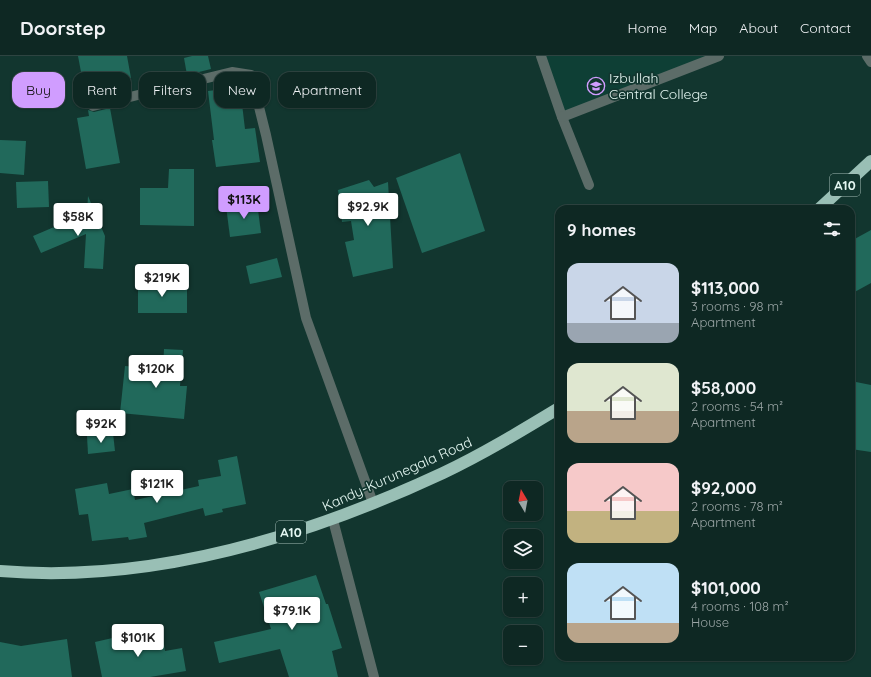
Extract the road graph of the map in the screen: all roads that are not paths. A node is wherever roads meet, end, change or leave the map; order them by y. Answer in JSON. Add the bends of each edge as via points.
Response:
{"nodes":[{"id":1,"x":541,"y":56,"type":"edge"},
{"id":2,"x":718,"y":56,"type":"edge"},
{"id":3,"x":867,"y":56,"type":"edge"},
{"id":4,"x":871,"y":62,"type":"edge"},
{"id":5,"x":131,"y":97,"type":"edge"},
{"id":6,"x":562,"y":117,"type":"junction"},
{"id":7,"x":871,"y":161,"type":"edge"},
{"id":8,"x":589,"y":185,"type":"dead end"},
{"id":9,"x":823,"y":205,"type":"edge"},
{"id":10,"x":555,"y":410,"type":"edge"},
{"id":11,"x":373,"y":503,"type":"junction"},
{"id":12,"x":333,"y":520,"type":"junction"},
{"id":13,"x":0,"y":572,"type":"edge"},
{"id":14,"x":374,"y":677,"type":"edge"}],
"edges":[{"from":1,"to":6,"type":"street"},
{"from":2,"to":6,"type":"street"},
{"from":3,"to":4,"type":"street"},
{"from":5,"to":11,"type":"street","via":[[232,72],[251,75],[306,318]]},
{"from":6,"to":8,"type":"street"},
{"from":7,"to":9,"type":"highway","number":"A10"},
{"from":10,"to":11,"type":"highway","name":"Kandy-Kurunegala Road","number":"A10","via":[[444,473]]},
{"from":11,"to":12,"type":"highway","name":"Kandy-Kurunegala Road","number":"A10"},
{"from":12,"to":13,"type":"highway","name":"Kandy-Kurunegala Road","number":"A10","via":[[233,551],[160,565],[125,570]]},
{"from":12,"to":14,"type":"street"}]}
